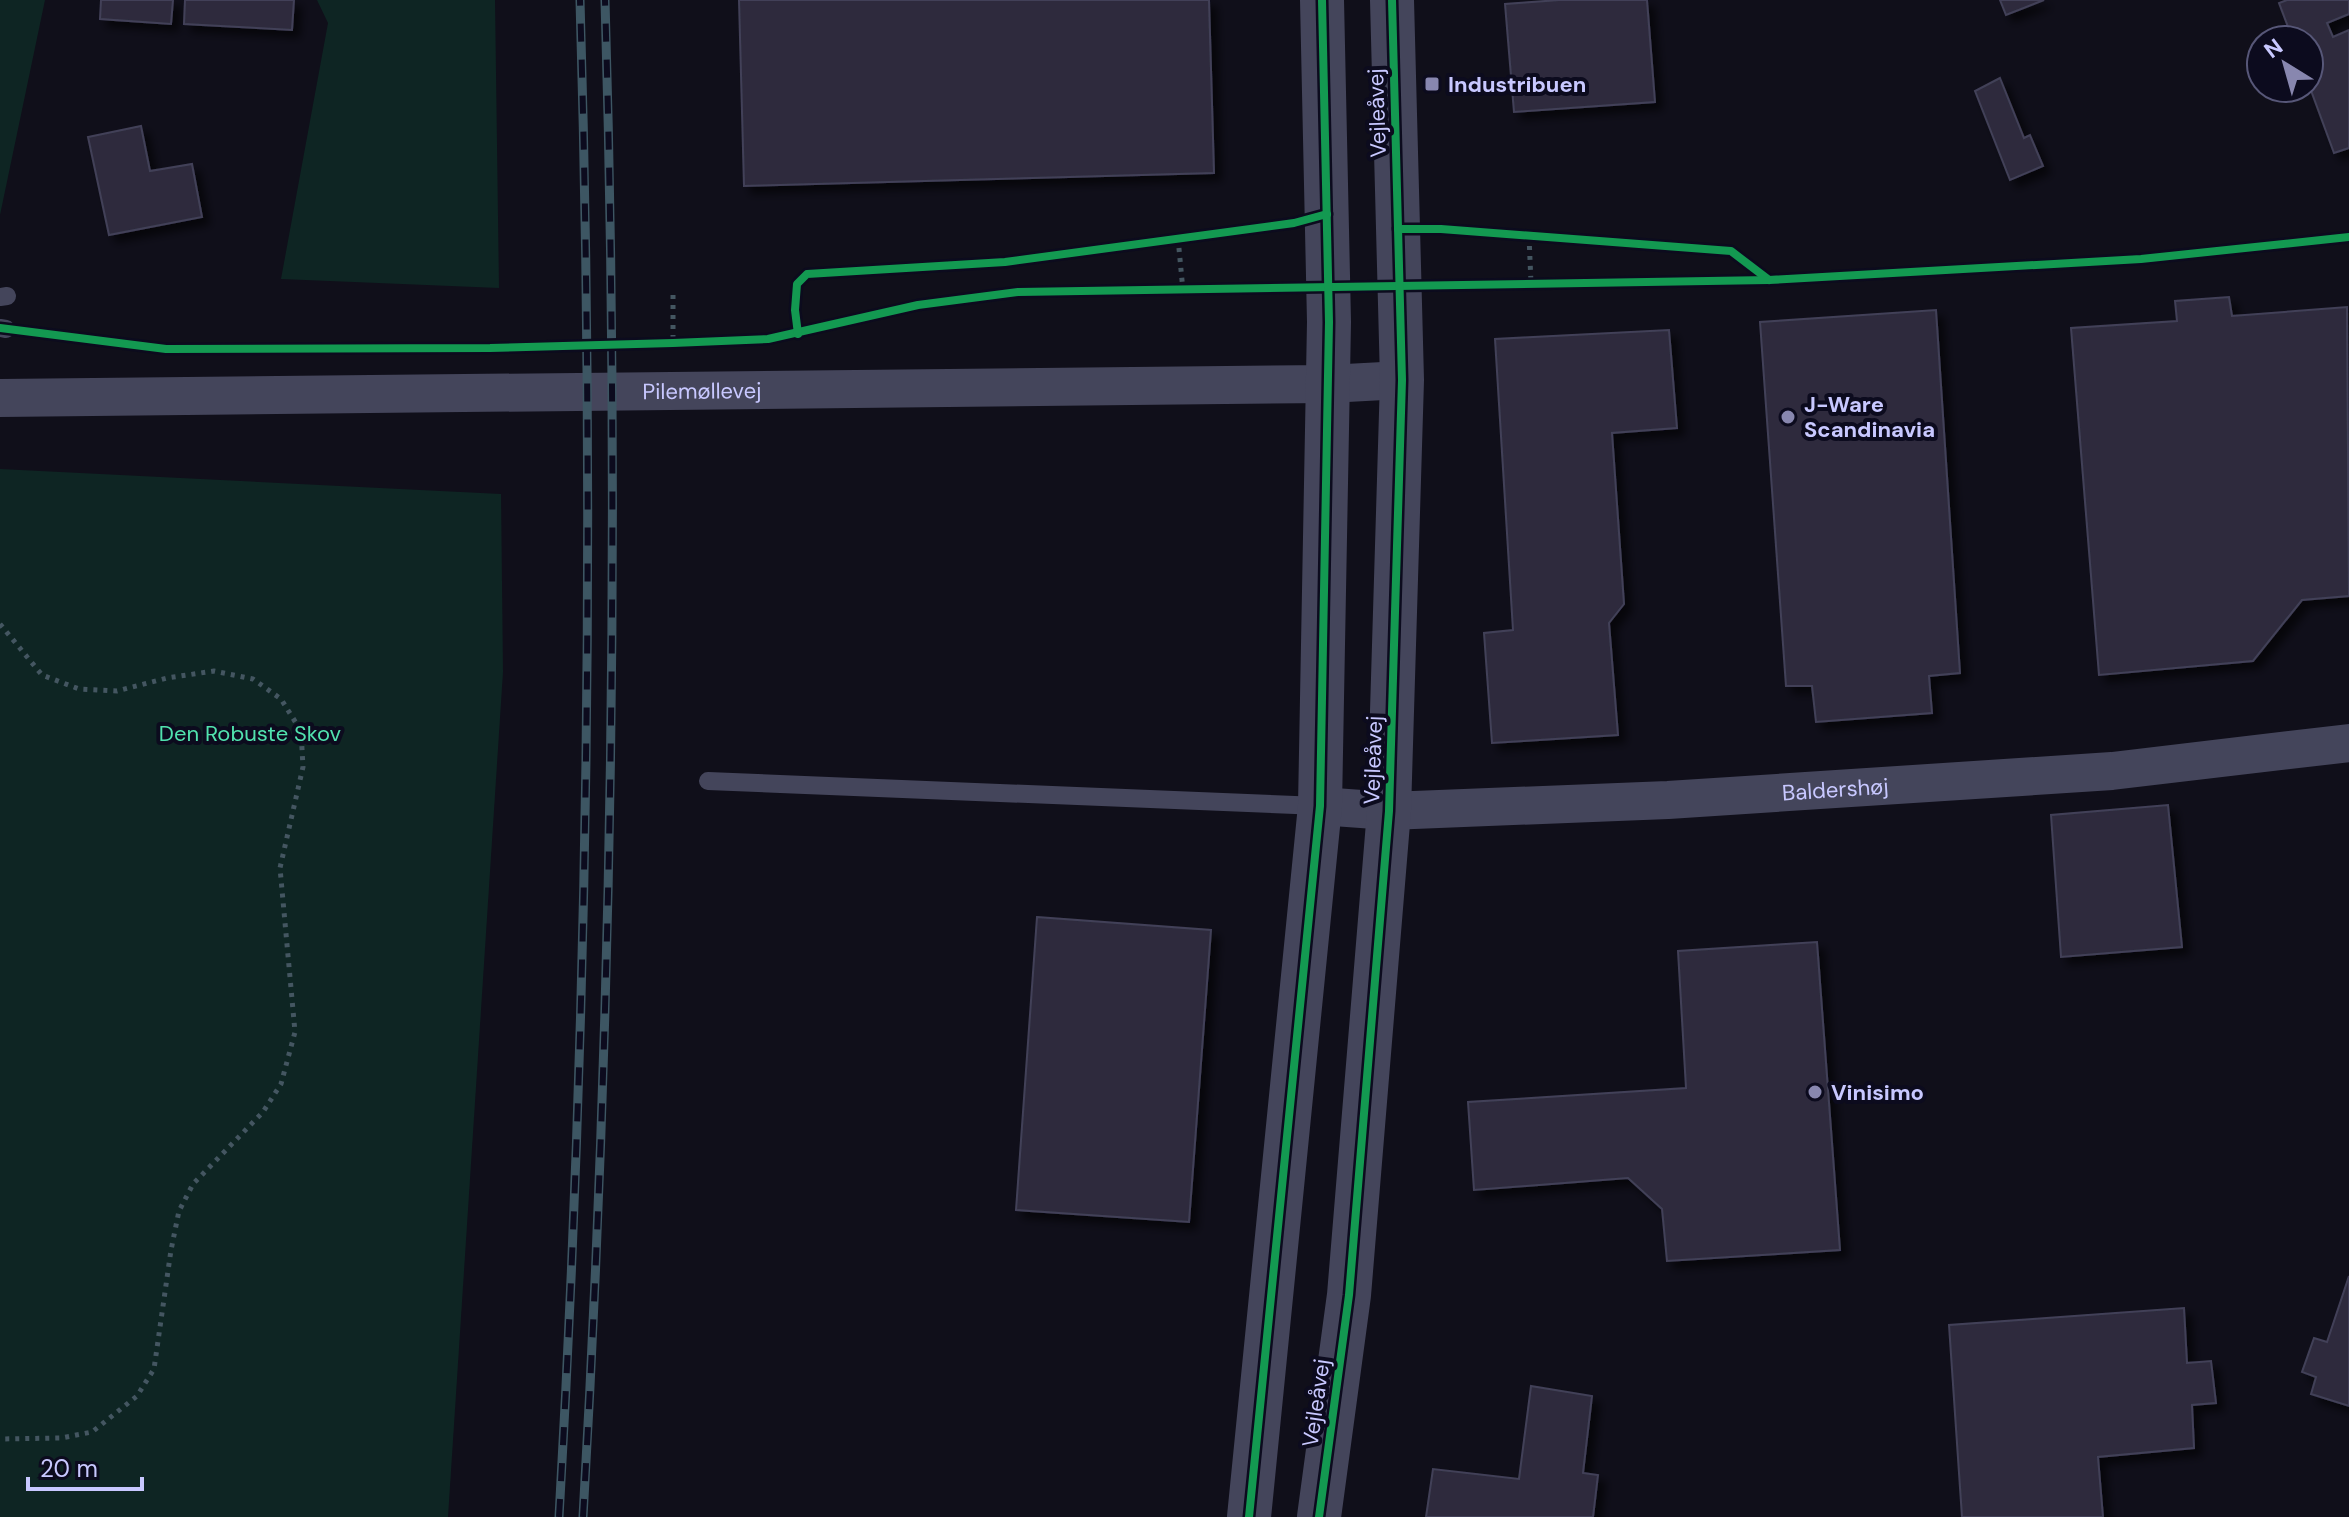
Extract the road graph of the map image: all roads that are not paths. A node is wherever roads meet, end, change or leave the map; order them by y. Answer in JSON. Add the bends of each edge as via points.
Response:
{"nodes":[{"id":1,"x":1322,"y":0,"type":"edge"},
{"id":2,"x":1392,"y":0,"type":"edge"},
{"id":3,"x":1402,"y":380,"type":"junction"},
{"id":4,"x":1328,"y":384,"type":"junction"},
{"id":5,"x":0,"y":398,"type":"edge"},
{"id":6,"x":2349,"y":743,"type":"edge"},
{"id":7,"x":708,"y":781,"type":"dead end"},
{"id":8,"x":1320,"y":806,"type":"junction"},
{"id":9,"x":1389,"y":811,"type":"junction"},
{"id":10,"x":1249,"y":1517,"type":"edge"},
{"id":11,"x":1319,"y":1517,"type":"edge"}],
"edges":[{"from":1,"to":4,"type":"street"},
{"from":2,"to":3,"type":"street","name":"Vejleåvej"},
{"from":3,"to":4,"type":"street","name":"Pilemøllevej"},
{"from":3,"to":9,"type":"street","name":"Vejleåvej"},
{"from":4,"to":5,"type":"street","name":"Pilemøllevej"},
{"from":4,"to":8,"type":"street"},
{"from":6,"to":9,"type":"street","name":"Baldershøj","via":[[2112,771],[1668,800]]},
{"from":7,"to":8,"type":"lane"},
{"from":8,"to":9,"type":"street","name":"Baldershøj"},
{"from":8,"to":10,"type":"street"},
{"from":9,"to":11,"type":"street","name":"Vejleåvej","via":[[1349,1295]]}]}
